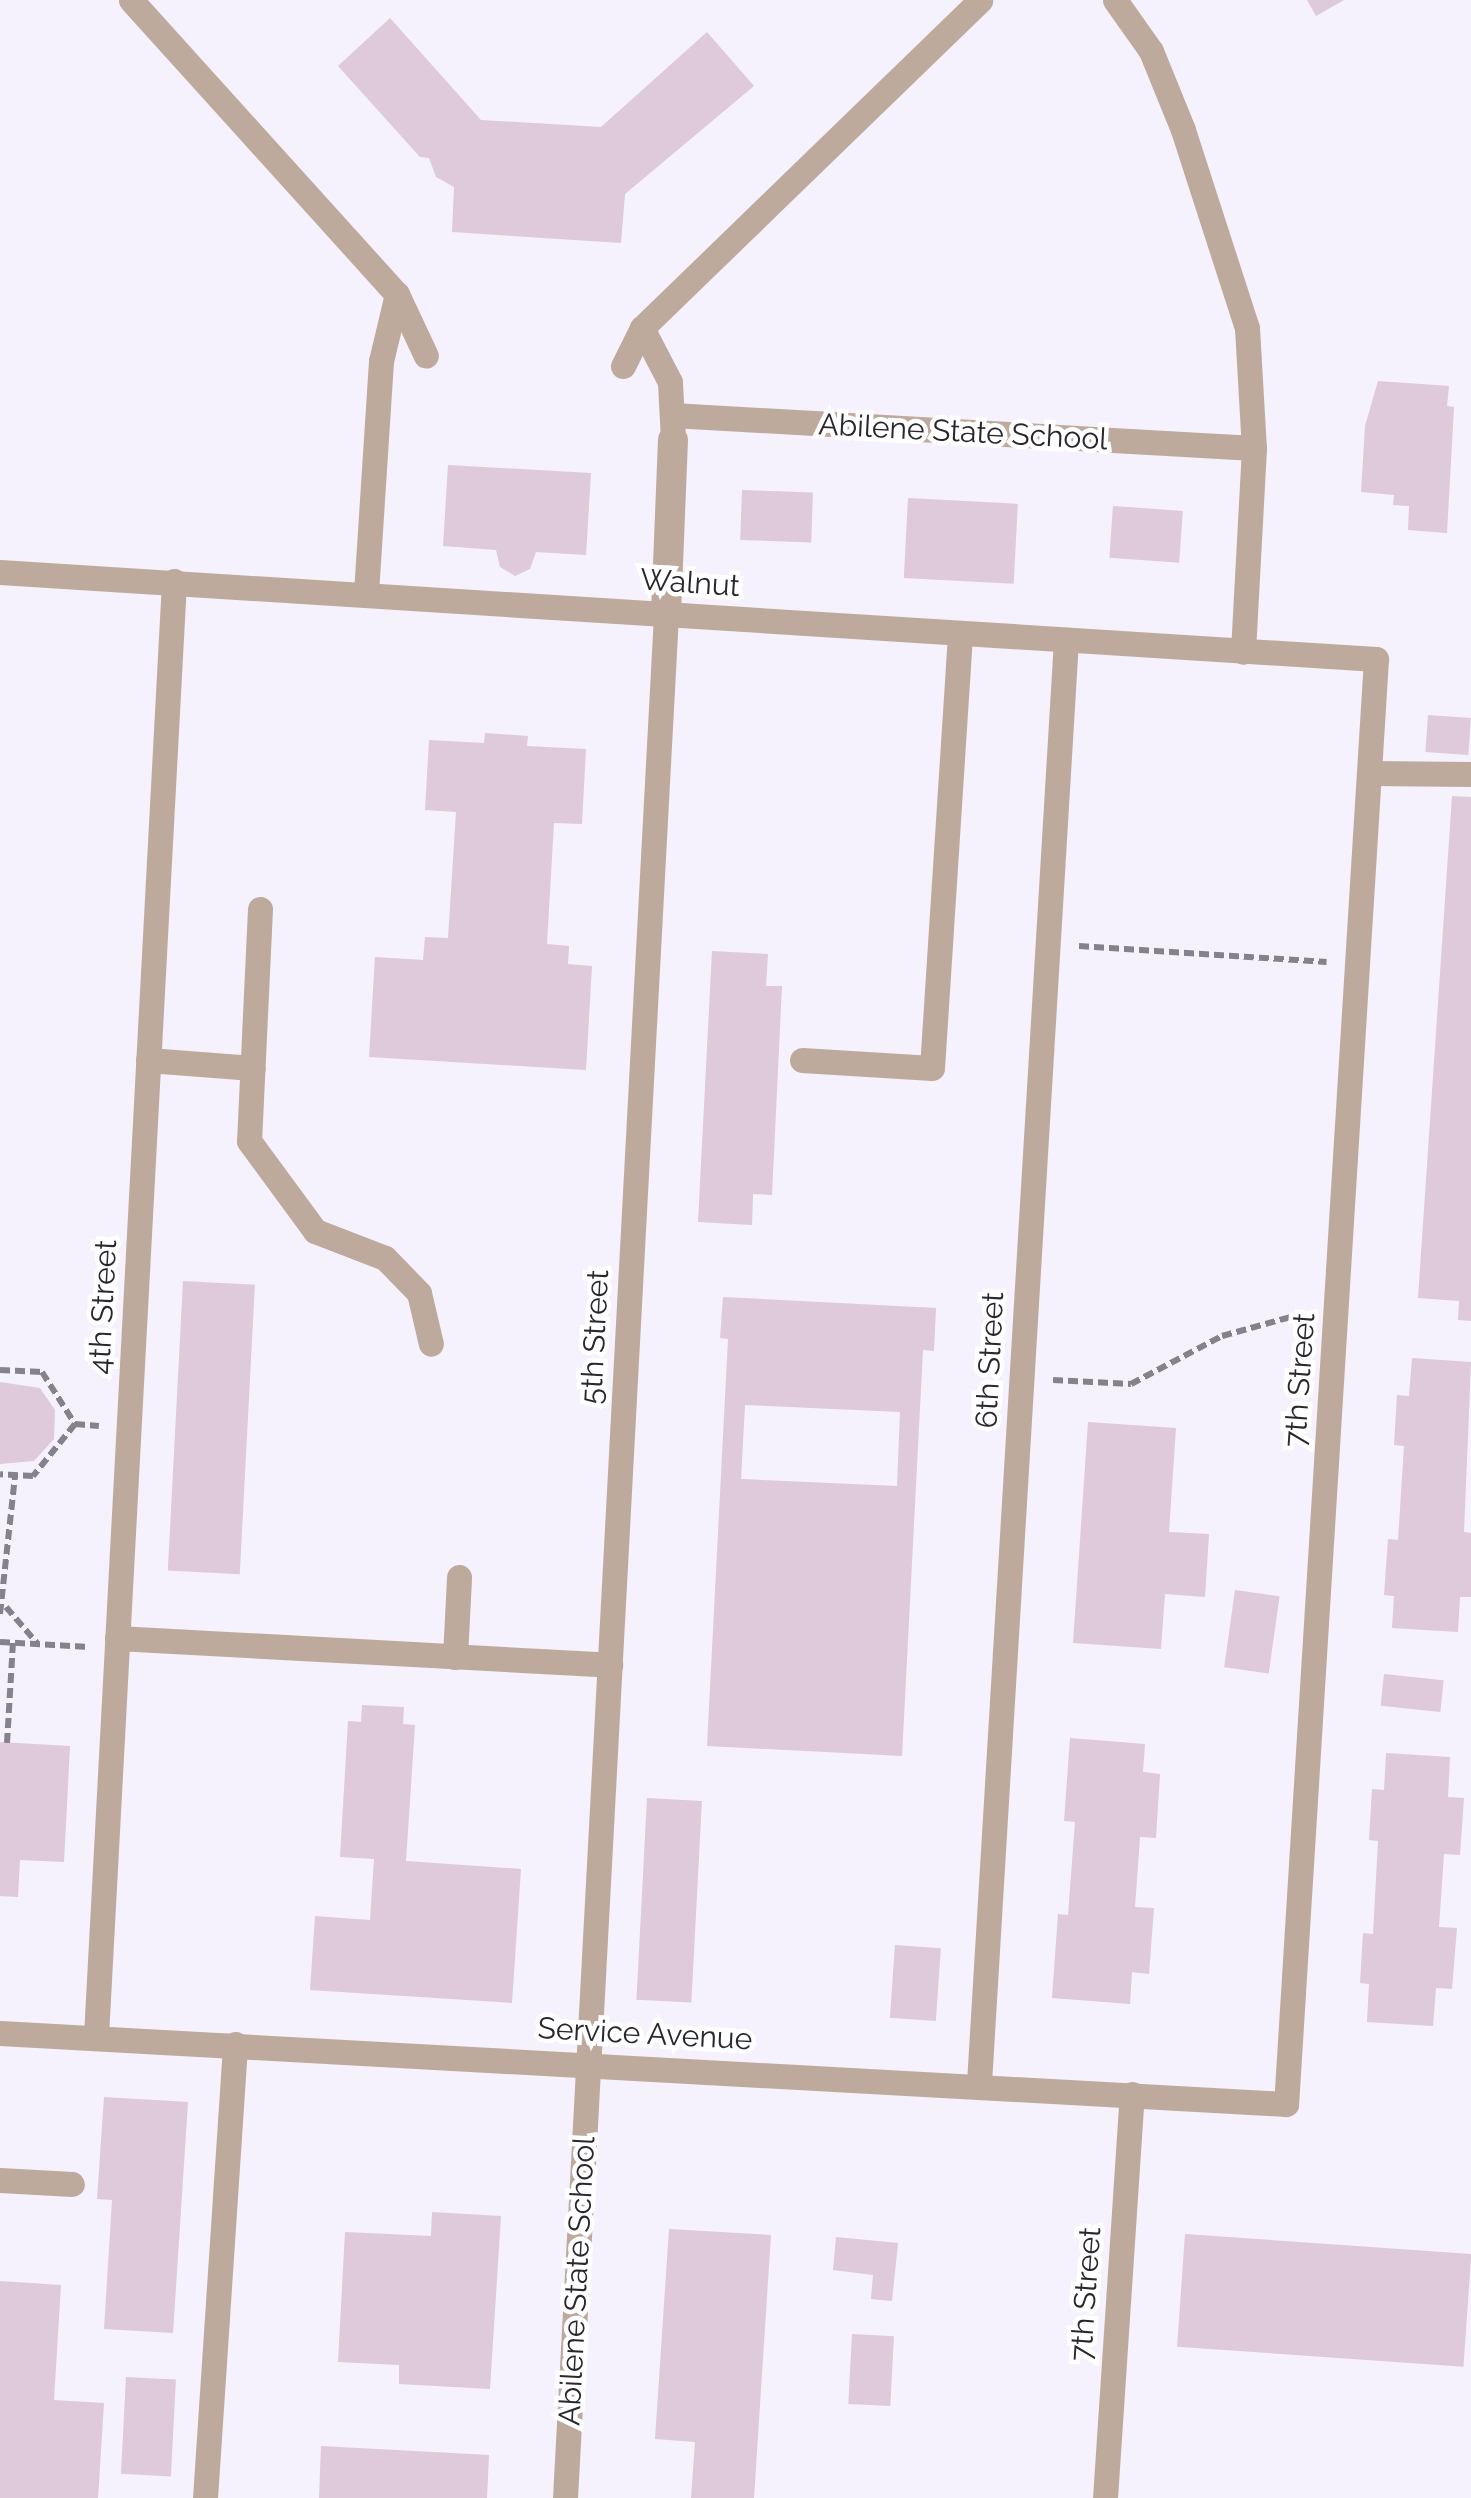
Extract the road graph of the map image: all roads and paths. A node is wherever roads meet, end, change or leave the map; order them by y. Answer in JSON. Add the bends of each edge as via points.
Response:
{"nodes":[{"id":1,"x":131,"y":0,"type":"edge"},
{"id":2,"x":980,"y":0,"type":"edge"},
{"id":3,"x":1114,"y":0,"type":"edge"},
{"id":4,"x":398,"y":294,"type":"junction"},
{"id":5,"x":642,"y":328,"type":"junction"},
{"id":6,"x":426,"y":356,"type":"dead end"},
{"id":7,"x":623,"y":366,"type":"dead end"},
{"id":8,"x":673,"y":427,"type":"junction"},
{"id":9,"x":1254,"y":448,"type":"junction"},
{"id":10,"x":0,"y":572,"type":"edge"},
{"id":11,"x":174,"y":580,"type":"junction"},
{"id":12,"x":366,"y":593,"type":"junction"},
{"id":13,"x":666,"y":614,"type":"junction"},
{"id":14,"x":960,"y":634,"type":"junction"},
{"id":15,"x":1066,"y":640,"type":"junction"},
{"id":16,"x":1243,"y":652,"type":"junction"},
{"id":17,"x":1376,"y":659,"type":"joint"},
{"id":18,"x":1370,"y":773,"type":"junction"},
{"id":19,"x":1471,"y":774,"type":"edge"},
{"id":20,"x":260,"y":908,"type":"dead end"},
{"id":21,"x":1048,"y":944,"type":"junction"},
{"id":22,"x":1358,"y":964,"type":"junction"},
{"id":23,"x":148,"y":1060,"type":"junction"},
{"id":24,"x":802,"y":1060,"type":"dead end"},
{"id":25,"x":253,"y":1068,"type":"junction"},
{"id":26,"x":1337,"y":1313,"type":"junction"},
{"id":27,"x":430,"y":1344,"type":"dead end"},
{"id":28,"x":0,"y":1370,"type":"edge"},
{"id":29,"x":1022,"y":1378,"type":"junction"},
{"id":30,"x":0,"y":1474,"type":"edge"},
{"id":31,"x":15,"y":1476,"type":"junction"},
{"id":32,"x":459,"y":1577,"type":"dead end"},
{"id":33,"x":3,"y":1610,"type":"edge"},
{"id":34,"x":0,"y":1642,"type":"edge"},
{"id":35,"x":13,"y":1642,"type":"junction"},
{"id":36,"x":117,"y":1643,"type":"junction"},
{"id":37,"x":38,"y":1644,"type":"junction"},
{"id":38,"x":455,"y":1657,"type":"junction"},
{"id":39,"x":610,"y":1666,"type":"junction"},
{"id":40,"x":7,"y":1743,"type":"dead end"},
{"id":41,"x":0,"y":2033,"type":"edge"},
{"id":42,"x":96,"y":2036,"type":"junction"},
{"id":43,"x":235,"y":2044,"type":"junction"},
{"id":44,"x":589,"y":2064,"type":"junction"},
{"id":45,"x":979,"y":2084,"type":"junction"},
{"id":46,"x":1132,"y":2094,"type":"junction"},
{"id":47,"x":1286,"y":2104,"type":"joint"},
{"id":48,"x":0,"y":2180,"type":"edge"},
{"id":49,"x":72,"y":2184,"type":"dead end"},
{"id":50,"x":204,"y":2498,"type":"edge"},
{"id":51,"x":565,"y":2498,"type":"edge"},
{"id":52,"x":1105,"y":2498,"type":"edge"}],
"edges":[{"from":1,"to":4,"type":"lane"},
{"from":2,"to":5,"type":"lane"},
{"from":3,"to":9,"type":"lane","via":[[1151,51],[1219,228],[1247,328]]},
{"from":4,"to":6,"type":"lane"},
{"from":4,"to":12,"type":"lane","via":[[381,361]]},
{"from":5,"to":7,"type":"lane"},
{"from":5,"to":8,"type":"lane","via":[[666,368]]},
{"from":8,"to":9,"type":"lane","name":"Abilene State School"},
{"from":8,"to":13,"type":"street"},
{"from":9,"to":16,"type":"lane"},
{"from":10,"to":11,"type":"lane","name":"Walnut"},
{"from":11,"to":12,"type":"lane","name":"Walnut"},
{"from":11,"to":23,"type":"lane","name":"4th Street"},
{"from":12,"to":13,"type":"lane","name":"Walnut"},
{"from":13,"to":14,"type":"lane","name":"Walnut"},
{"from":13,"to":39,"type":"lane","name":"5th Street"},
{"from":14,"to":15,"type":"lane","name":"Walnut"},
{"from":14,"to":24,"type":"lane","via":[[932,1068]]},
{"from":15,"to":16,"type":"lane","name":"Walnut"},
{"from":15,"to":21,"type":"lane","name":"6th Street"},
{"from":16,"to":17,"type":"lane","name":"Walnut"},
{"from":17,"to":18,"type":"lane","name":"7th Street"},
{"from":18,"to":19,"type":"lane"},
{"from":18,"to":22,"type":"lane","name":"7th Street"},
{"from":20,"to":25,"type":"lane"},
{"from":21,"to":22,"type":"path"},
{"from":21,"to":29,"type":"lane","name":"6th Street"},
{"from":22,"to":26,"type":"lane","name":"7th Street"},
{"from":23,"to":25,"type":"lane"},
{"from":23,"to":36,"type":"lane","name":"4th Street"},
{"from":25,"to":27,"type":"lane","via":[[249,1141],[315,1232],[385,1258],[419,1294]]},
{"from":26,"to":29,"type":"path","via":[[1272,1320],[1222,1336],[1132,1384]]},
{"from":26,"to":47,"type":"lane","name":"7th Street"},
{"from":28,"to":31,"type":"path","via":[[42,1372],[75,1424],[33,1476]]},
{"from":29,"to":45,"type":"lane","name":"6th Street"},
{"from":30,"to":31,"type":"path"},
{"from":31,"to":33,"type":"path"},
{"from":32,"to":38,"type":"lane"},
{"from":33,"to":37,"type":"path"},
{"from":34,"to":35,"type":"path"},
{"from":35,"to":37,"type":"path"},
{"from":35,"to":40,"type":"path"},
{"from":36,"to":37,"type":"path"},
{"from":36,"to":38,"type":"lane"},
{"from":36,"to":42,"type":"lane","name":"4th Street"},
{"from":38,"to":39,"type":"lane"},
{"from":39,"to":44,"type":"lane","name":"5th Street"},
{"from":41,"to":42,"type":"lane","name":"Service Avenue"},
{"from":42,"to":43,"type":"lane","name":"Service Avenue"},
{"from":43,"to":44,"type":"lane","name":"Service Avenue"},
{"from":43,"to":50,"type":"lane"},
{"from":44,"to":45,"type":"lane","name":"Service Avenue"},
{"from":44,"to":51,"type":"lane","name":"Abilene State School"},
{"from":45,"to":46,"type":"lane","name":"Service Avenue"},
{"from":46,"to":47,"type":"lane","name":"Service Avenue"},
{"from":46,"to":52,"type":"lane","name":"7th Street"},
{"from":48,"to":49,"type":"lane"}]}
